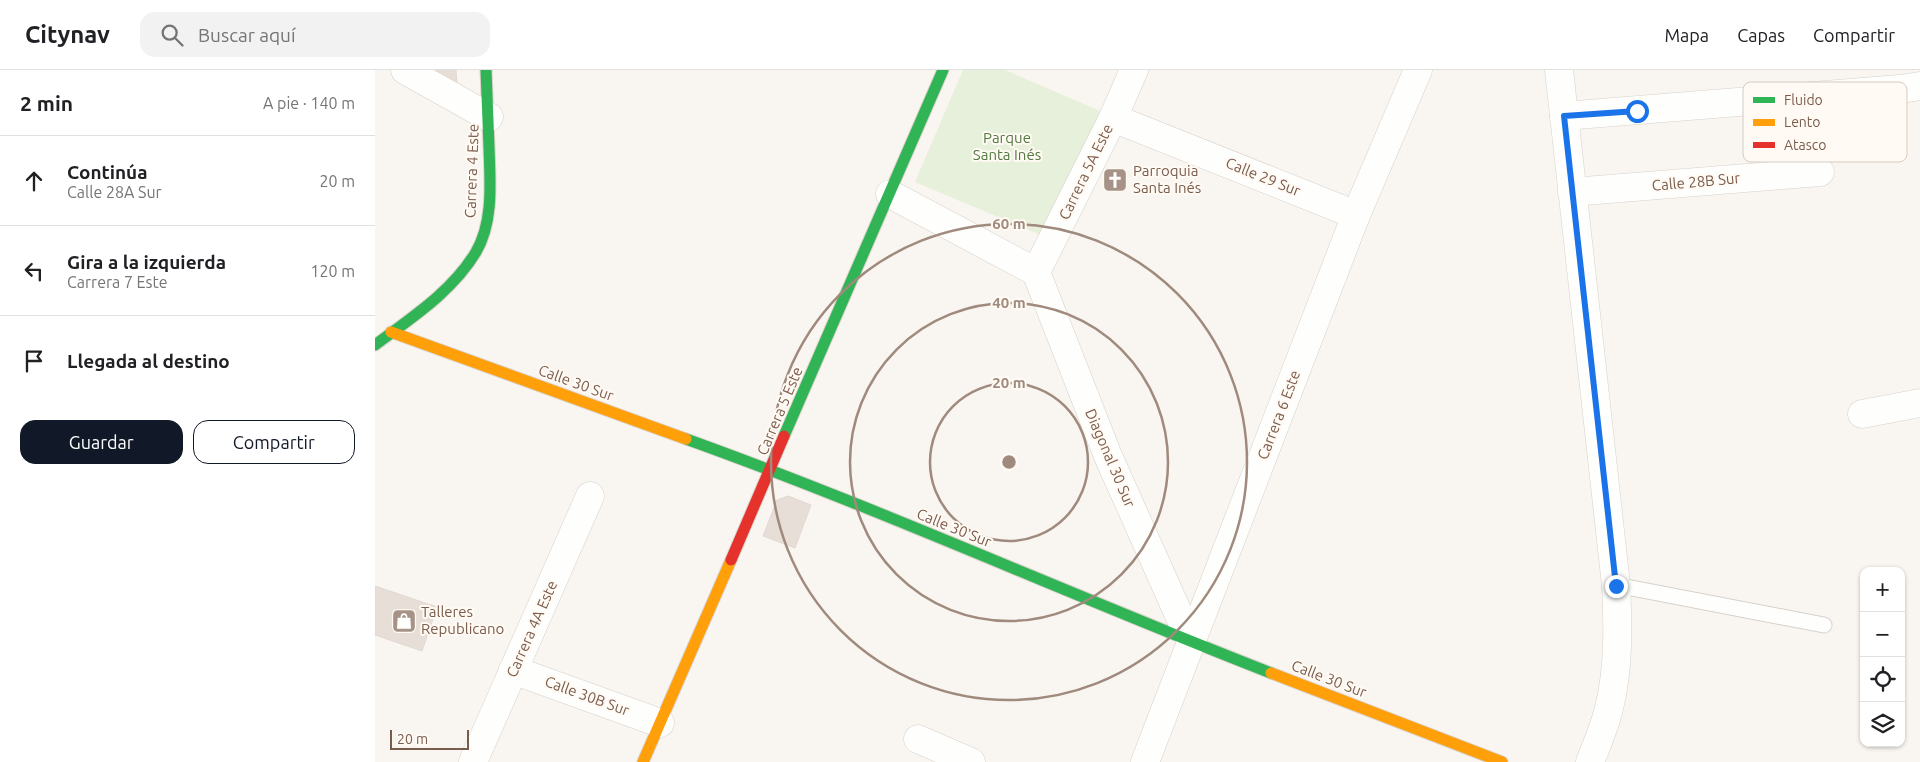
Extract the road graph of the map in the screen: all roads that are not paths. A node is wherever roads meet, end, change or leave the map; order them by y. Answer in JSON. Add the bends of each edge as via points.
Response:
{"nodes":[{"id":1,"x":405,"y":70,"type":"edge"},
{"id":2,"x":486,"y":70,"type":"edge"},
{"id":3,"x":943,"y":70,"type":"edge"},
{"id":4,"x":1134,"y":70,"type":"edge"},
{"id":5,"x":1418,"y":70,"type":"edge"},
{"id":6,"x":1559,"y":70,"type":"edge"},
{"id":7,"x":1920,"y":86,"type":"edge"},
{"id":8,"x":1907,"y":88,"type":"edge"},
{"id":9,"x":1743,"y":102,"type":"edge"},
{"id":10,"x":1564,"y":116,"type":"junction"},
{"id":11,"x":489,"y":117,"type":"junction"},
{"id":12,"x":1113,"y":118,"type":"junction"},
{"id":13,"x":1819,"y":172,"type":"dead end"},
{"id":14,"x":1572,"y":192,"type":"junction"},
{"id":15,"x":890,"y":194,"type":"junction"},
{"id":16,"x":1356,"y":215,"type":"junction"},
{"id":17,"x":1036,"y":272,"type":"junction"},
{"id":18,"x":391,"y":332,"type":"junction"},
{"id":19,"x":375,"y":345,"type":"edge"},
{"id":20,"x":1920,"y":403,"type":"edge"},
{"id":21,"x":1862,"y":414,"type":"dead end"},
{"id":22,"x":771,"y":469,"type":"junction"},
{"id":23,"x":590,"y":496,"type":"dead end"},
{"id":24,"x":1616,"y":586,"type":"junction"},
{"id":25,"x":1824,"y":624,"type":"dead end"},
{"id":26,"x":1191,"y":642,"type":"junction"},
{"id":27,"x":513,"y":670,"type":"junction"},
{"id":28,"x":660,"y":723,"type":"junction"},
{"id":29,"x":918,"y":740,"type":"dead end"},
{"id":30,"x":473,"y":762,"type":"edge"},
{"id":31,"x":643,"y":762,"type":"edge"},
{"id":32,"x":971,"y":762,"type":"edge"},
{"id":33,"x":1145,"y":762,"type":"edge"},
{"id":34,"x":1503,"y":762,"type":"edge"},
{"id":35,"x":1590,"y":762,"type":"edge"}],
"edges":[{"from":1,"to":11,"type":"street"},
{"from":2,"to":11,"type":"street","name":"Carrera 4 Este"},
{"from":3,"to":15,"type":"street","name":"Carrera 5 Este"},
{"from":4,"to":12,"type":"street","name":"Carrera 5A Este"},
{"from":5,"to":16,"type":"street","name":"Carrera 6 Este"},
{"from":6,"to":10,"type":"street"},
{"from":7,"to":8,"type":"street"},
{"from":9,"to":10,"type":"street"},
{"from":10,"to":14,"type":"street"},
{"from":11,"to":18,"type":"street","name":"Carrera 4 Este","via":[[489,209],[485,231],[476,252],[450,285]]},
{"from":12,"to":16,"type":"street","name":"Calle 29 Sur"},
{"from":12,"to":17,"type":"street","name":"Carrera 5A Este"},
{"from":13,"to":14,"type":"street","name":"Calle 28B Sur"},
{"from":14,"to":24,"type":"street"},
{"from":15,"to":17,"type":"street"},
{"from":15,"to":22,"type":"street","name":"Carrera 5 Este"},
{"from":16,"to":26,"type":"street","name":"Carrera 6 Este"},
{"from":17,"to":26,"type":"street","name":"Diagonal 30 Sur","via":[[1108,456]]},
{"from":18,"to":19,"type":"street","name":"Carrera 4 Este"},
{"from":18,"to":22,"type":"street","name":"Calle 30 Sur"},
{"from":20,"to":21,"type":"street"},
{"from":22,"to":26,"type":"street","name":"Calle 30 Sur"},
{"from":22,"to":28,"type":"street","name":"Carrera 5 Este"},
{"from":23,"to":27,"type":"street","name":"Carrera 4A Este"},
{"from":24,"to":25,"type":"lane"},
{"from":24,"to":35,"type":"street","via":[[1614,684],[1609,709]]},
{"from":26,"to":33,"type":"street","name":"Carrera 6 Este"},
{"from":26,"to":34,"type":"street","name":"Calle 30 Sur"},
{"from":27,"to":28,"type":"street","name":"Calle 30B Sur"},
{"from":27,"to":30,"type":"street","name":"Carrera 4A Este"},
{"from":28,"to":31,"type":"street","name":"Carrera 5 Este"},
{"from":29,"to":32,"type":"street"}]}
